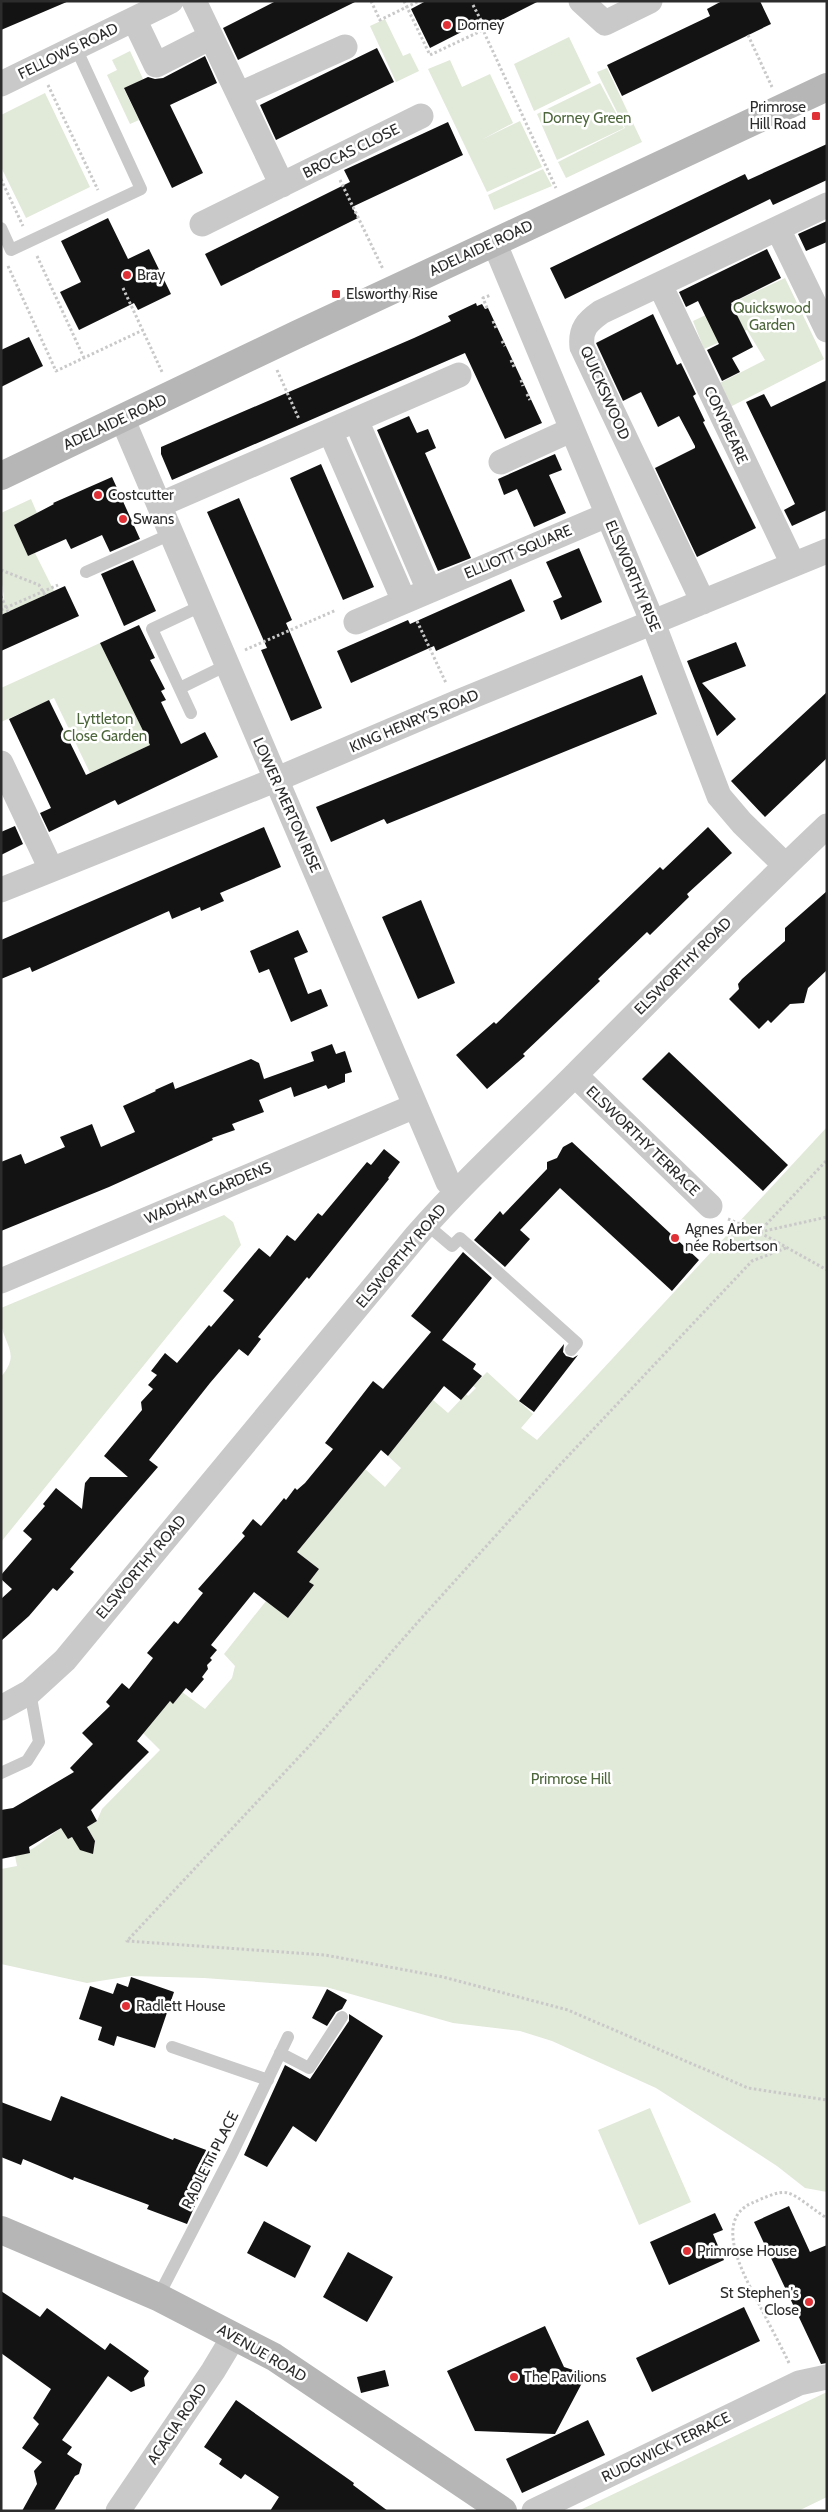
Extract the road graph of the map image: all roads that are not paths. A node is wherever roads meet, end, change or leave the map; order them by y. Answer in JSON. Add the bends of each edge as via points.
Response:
{"nodes":[{"id":1,"x":171,"y":1,"type":"edge"},
{"id":2,"x":194,"y":1,"type":"edge"},
{"id":3,"x":581,"y":1,"type":"edge"},
{"id":4,"x":650,"y":1,"type":"edge"},
{"id":5,"x":134,"y":19,"type":"junction"},
{"id":6,"x":212,"y":37,"type":"junction"},
{"id":7,"x":346,"y":47,"type":"dead end"},
{"id":8,"x":76,"y":48,"type":"junction"},
{"id":9,"x":1,"y":84,"type":"edge"},
{"id":10,"x":827,"y":87,"type":"edge"},
{"id":11,"x":240,"y":94,"type":"junction"},
{"id":12,"x":421,"y":116,"type":"dead end"},
{"id":13,"x":282,"y":185,"type":"junction"},
{"id":14,"x":827,"y":205,"type":"edge"},
{"id":15,"x":202,"y":224,"type":"dead end"},
{"id":16,"x":1,"y":228,"type":"edge"},
{"id":17,"x":778,"y":228,"type":"junction"},
{"id":18,"x":494,"y":242,"type":"junction"},
{"id":19,"x":660,"y":285,"type":"junction"},
{"id":20,"x":827,"y":330,"type":"edge"},
{"id":21,"x":459,"y":375,"type":"dead end"},
{"id":22,"x":122,"y":418,"type":"junction"},
{"id":23,"x":356,"y":420,"type":"junction"},
{"id":24,"x":571,"y":430,"type":"junction"},
{"id":25,"x":319,"y":436,"type":"junction"},
{"id":26,"x":501,"y":462,"type":"dead end"},
{"id":27,"x":1,"y":476,"type":"edge"},
{"id":28,"x":159,"y":505,"type":"junction"},
{"id":29,"x":607,"y":515,"type":"junction"},
{"id":30,"x":171,"y":534,"type":"junction"},
{"id":31,"x":827,"y":551,"type":"edge"},
{"id":32,"x":793,"y":564,"type":"junction"},
{"id":33,"x":86,"y":572,"type":"dead end"},
{"id":34,"x":414,"y":597,"type":"junction"},
{"id":35,"x":703,"y":602,"type":"junction"},
{"id":36,"x":201,"y":606,"type":"junction"},
{"id":37,"x":356,"y":622,"type":"road end"},
{"id":38,"x":653,"y":623,"type":"junction"},
{"id":39,"x":225,"y":662,"type":"junction"},
{"id":40,"x":180,"y":688,"type":"junction"},
{"id":41,"x":191,"y":713,"type":"dead end"},
{"id":42,"x":1,"y":763,"type":"edge"},
{"id":43,"x":275,"y":780,"type":"junction"},
{"id":44,"x":827,"y":826,"type":"edge"},
{"id":45,"x":786,"y":865,"type":"junction"},
{"id":46,"x":51,"y":869,"type":"junction"},
{"id":47,"x":1,"y":890,"type":"edge"},
{"id":48,"x":575,"y":1075,"type":"junction"},
{"id":49,"x":415,"y":1106,"type":"junction"},
{"id":50,"x":456,"y":1191,"type":"junction"},
{"id":51,"x":710,"y":1206,"type":"road end"},
{"id":52,"x":426,"y":1224,"type":"junction"},
{"id":53,"x":1,"y":1281,"type":"edge"},
{"id":54,"x":572,"y":1350,"type":"dead end"},
{"id":55,"x":30,"y":1692,"type":"junction"},
{"id":56,"x":1,"y":1708,"type":"edge"},
{"id":57,"x":1,"y":1773,"type":"edge"},
{"id":58,"x":342,"y":2017,"type":"dead end"},
{"id":59,"x":288,"y":2037,"type":"dead end"},
{"id":60,"x":172,"y":2047,"type":"dead end"},
{"id":61,"x":280,"y":2054,"type":"junction"},
{"id":62,"x":268,"y":2080,"type":"junction"},
{"id":63,"x":1,"y":2230,"type":"edge"},
{"id":64,"x":158,"y":2297,"type":"junction"},
{"id":65,"x":234,"y":2336,"type":"junction"},
{"id":66,"x":827,"y":2377,"type":"edge"},
{"id":67,"x":118,"y":2511,"type":"edge"},
{"id":68,"x":503,"y":2511,"type":"edge"},
{"id":69,"x":534,"y":2511,"type":"edge"}],
"edges":[{"from":1,"to":5,"type":"street","name":"FELLOWS ROAD"},
{"from":2,"to":6,"type":"street"},
{"from":3,"to":4,"type":"street","via":[[605,23]]},
{"from":5,"to":6,"type":"street","name":"FELLOWS ROAD","via":[[156,65]]},
{"from":5,"to":8,"type":"street","name":"FELLOWS ROAD"},
{"from":6,"to":11,"type":"street"},
{"from":7,"to":11,"type":"street"},
{"from":8,"to":9,"type":"street","name":"FELLOWS ROAD"},
{"from":8,"to":16,"type":"lane","via":[[141,189],[11,250]]},
{"from":10,"to":18,"type":"main road","name":"ADELAIDE ROAD"},
{"from":11,"to":13,"type":"street"},
{"from":12,"to":13,"type":"street","name":"BROCAS CLOSE"},
{"from":13,"to":15,"type":"street","name":"BROCAS CLOSE"},
{"from":14,"to":17,"type":"street","name":"QUICKSWOOD"},
{"from":17,"to":19,"type":"street","name":"QUICKSWOOD"},
{"from":17,"to":20,"type":"street"},
{"from":18,"to":22,"type":"main road","name":"ADELAIDE ROAD"},
{"from":18,"to":24,"type":"street","name":"ELSWORTHY RISE"},
{"from":19,"to":32,"type":"street","name":"CONYBEARE"},
{"from":19,"to":35,"type":"street","name":"QUICKSWOOD","via":[[586,322],[581,336],[582,347]]},
{"from":21,"to":23,"type":"street"},
{"from":22,"to":27,"type":"main road","name":"ADELAIDE ROAD"},
{"from":22,"to":28,"type":"street","name":"LOWER MERTON RISE"},
{"from":23,"to":25,"type":"street"},
{"from":23,"to":34,"type":"street"},
{"from":24,"to":26,"type":"street"},
{"from":24,"to":29,"type":"street","name":"ELSWORTHY RISE"},
{"from":25,"to":28,"type":"street"},
{"from":25,"to":34,"type":"street"},
{"from":28,"to":30,"type":"street","name":"LOWER MERTON RISE"},
{"from":29,"to":34,"type":"street","name":"ELLIOTT SQUARE"},
{"from":29,"to":38,"type":"street","name":"ELSWORTHY RISE"},
{"from":30,"to":33,"type":"lane"},
{"from":30,"to":36,"type":"street","name":"LOWER MERTON RISE"},
{"from":31,"to":32,"type":"street","name":"KING HENRY'S ROAD"},
{"from":32,"to":35,"type":"street","name":"KING HENRY'S ROAD"},
{"from":34,"to":37,"type":"street","name":"ELLIOTT SQUARE"},
{"from":35,"to":38,"type":"street","name":"KING HENRY'S ROAD"},
{"from":36,"to":39,"type":"street","name":"LOWER MERTON RISE"},
{"from":36,"to":40,"type":"lane","via":[[152,629]]},
{"from":38,"to":43,"type":"street","name":"KING HENRY'S ROAD"},
{"from":38,"to":45,"type":"street","name":"ELSWORTHY RISE","via":[[719,796]]},
{"from":39,"to":40,"type":"lane"},
{"from":39,"to":43,"type":"street","name":"LOWER MERTON RISE"},
{"from":40,"to":41,"type":"lane"},
{"from":42,"to":46,"type":"street"},
{"from":43,"to":46,"type":"street","name":"KING HENRY'S ROAD"},
{"from":43,"to":49,"type":"street","name":"LOWER MERTON RISE"},
{"from":44,"to":45,"type":"street","name":"ELSWORTHY ROAD"},
{"from":45,"to":48,"type":"street","name":"ELSWORTHY ROAD"},
{"from":46,"to":47,"type":"street","name":"KING HENRY'S ROAD"},
{"from":48,"to":50,"type":"street","name":"ELSWORTHY ROAD"},
{"from":48,"to":51,"type":"street","name":"ELSWORTHY TERRACE"},
{"from":49,"to":50,"type":"street","name":"LOWER MERTON RISE","via":[[448,1182]]},
{"from":49,"to":53,"type":"street","name":"WADHAM GARDENS"},
{"from":50,"to":52,"type":"street","name":"ELSWORTHY ROAD"},
{"from":52,"to":54,"type":"lane","via":[[452,1246],[460,1238],[577,1343]]},
{"from":52,"to":55,"type":"street","name":"ELSWORTHY ROAD","via":[[64,1660]]},
{"from":55,"to":56,"type":"street","name":"ELSWORTHY ROAD"},
{"from":55,"to":57,"type":"lane","via":[[40,1742],[27,1761]]},
{"from":58,"to":61,"type":"lane","via":[[309,2068]]},
{"from":59,"to":61,"type":"lane","name":"RADLETT PLACE"},
{"from":60,"to":62,"type":"lane"},
{"from":61,"to":62,"type":"lane","name":"RADLETT PLACE"},
{"from":62,"to":64,"type":"lane","name":"RADLETT PLACE"},
{"from":63,"to":64,"type":"main road","name":"AVENUE ROAD"},
{"from":64,"to":65,"type":"main road","name":"AVENUE ROAD"},
{"from":65,"to":67,"type":"street","name":"ACACIA ROAD"},
{"from":65,"to":68,"type":"main road","name":"AVENUE ROAD","via":[[274,2357]]},
{"from":66,"to":69,"type":"street","name":"RUDGWICK TERRACE","via":[[799,2383]]}]}
